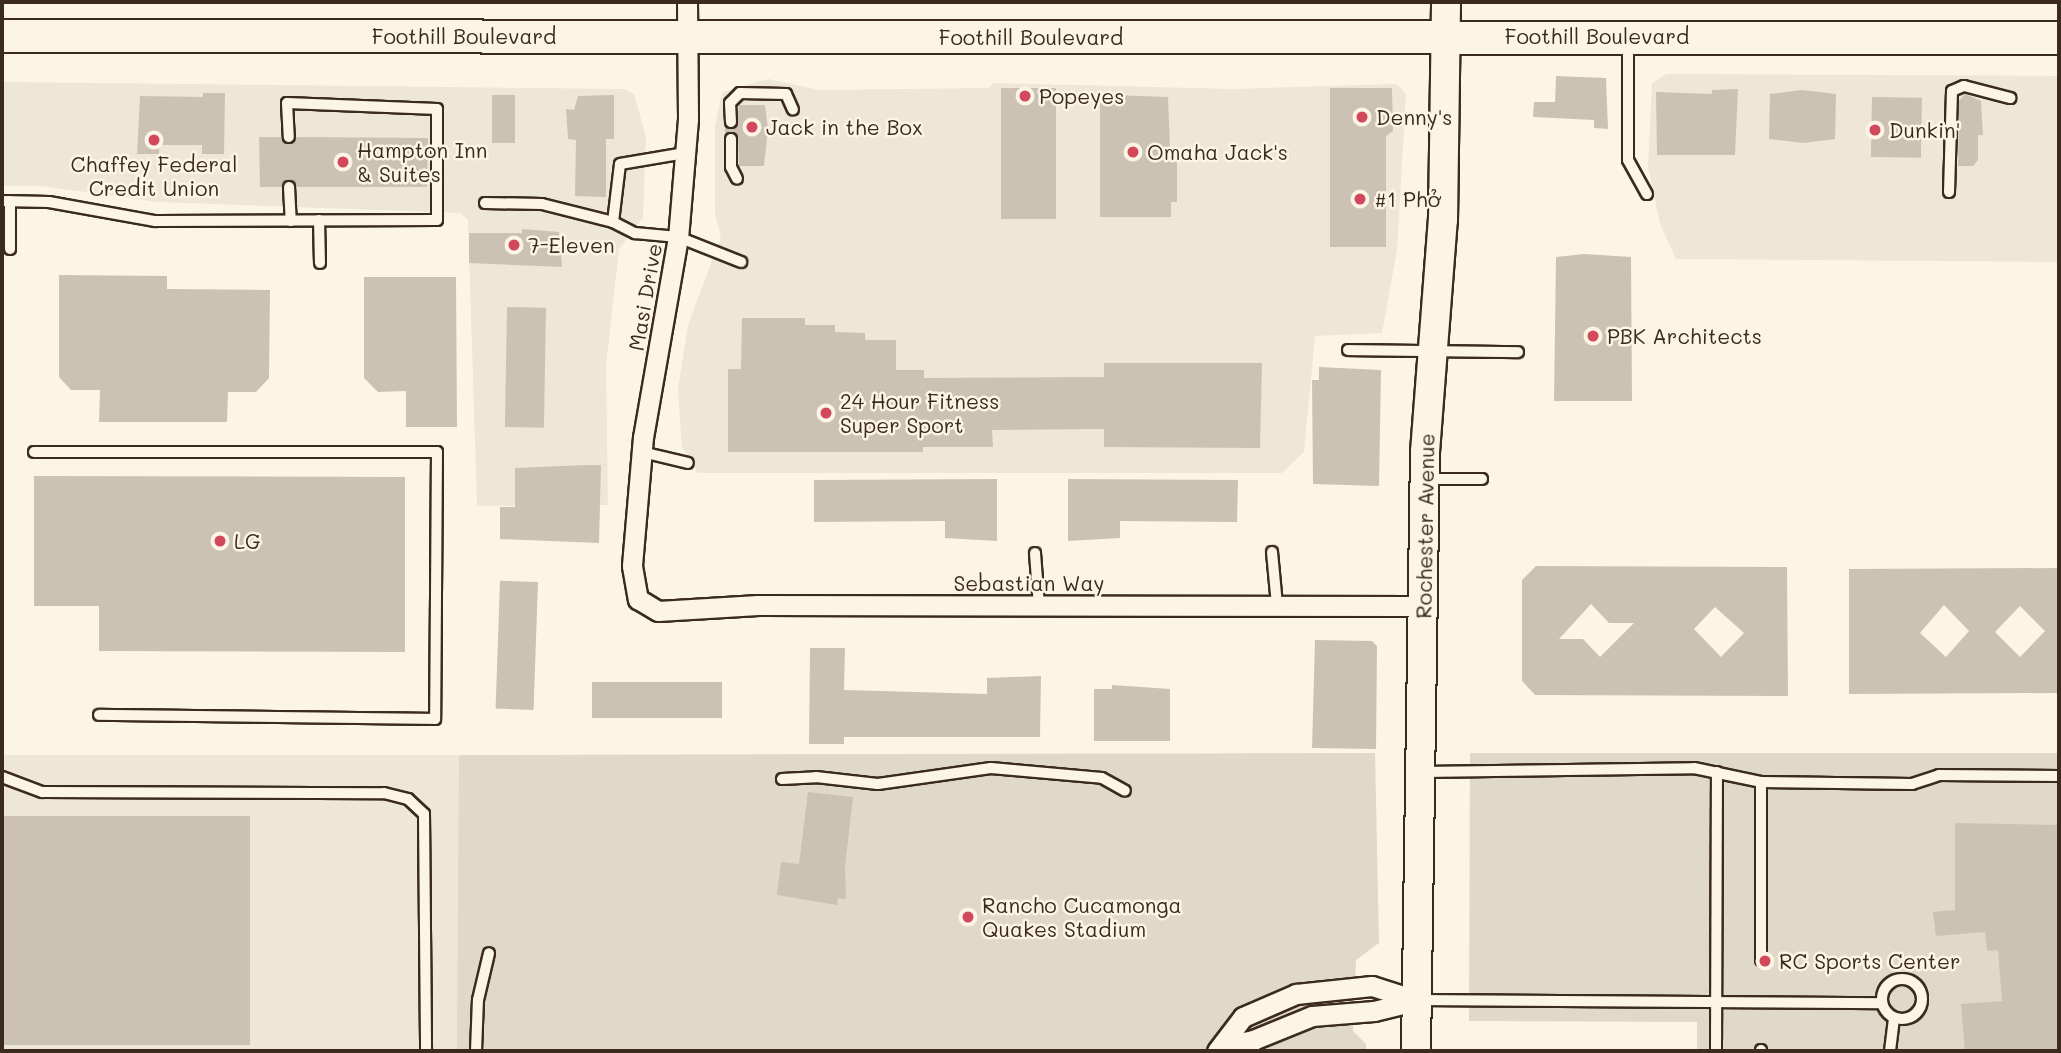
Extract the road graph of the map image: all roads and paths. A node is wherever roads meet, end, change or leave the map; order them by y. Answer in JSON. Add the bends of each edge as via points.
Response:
{"nodes":[{"id":1,"x":687,"y":2,"type":"edge"},
{"id":2,"x":1446,"y":2,"type":"edge"},
{"id":3,"x":2,"y":36,"type":"edge"},
{"id":4,"x":1446,"y":36,"type":"junction"},
{"id":5,"x":687,"y":37,"type":"junction"},
{"id":6,"x":1628,"y":37,"type":"junction"},
{"id":7,"x":2059,"y":38,"type":"edge"},
{"id":8,"x":2010,"y":98,"type":"dead end"},
{"id":9,"x":793,"y":110,"type":"dead end"},
{"id":10,"x":731,"y":121,"type":"dead end"},
{"id":11,"x":289,"y":137,"type":"dead end"},
{"id":12,"x":731,"y":139,"type":"dead end"},
{"id":13,"x":685,"y":153,"type":"junction"},
{"id":14,"x":737,"y":179,"type":"dead end"},
{"id":15,"x":289,"y":187,"type":"dead end"},
{"id":16,"x":1949,"y":192,"type":"dead end"},
{"id":17,"x":1647,"y":194,"type":"dead end"},
{"id":18,"x":6,"y":201,"type":"edge"},
{"id":19,"x":485,"y":203,"type":"dead end"},
{"id":20,"x":319,"y":220,"type":"junction"},
{"id":21,"x":291,"y":221,"type":"junction"},
{"id":22,"x":613,"y":222,"type":"junction"},
{"id":23,"x":678,"y":237,"type":"junction"},
{"id":24,"x":10,"y":249,"type":"dead end"},
{"id":25,"x":741,"y":262,"type":"dead end"},
{"id":26,"x":320,"y":263,"type":"dead end"},
{"id":27,"x":1348,"y":350,"type":"dead end"},
{"id":28,"x":1432,"y":351,"type":"junction"},
{"id":29,"x":1518,"y":352,"type":"dead end"},
{"id":30,"x":34,"y":452,"type":"dead end"},
{"id":31,"x":642,"y":452,"type":"junction"},
{"id":32,"x":688,"y":463,"type":"dead end"},
{"id":33,"x":1425,"y":479,"type":"junction"},
{"id":34,"x":1482,"y":479,"type":"dead end"},
{"id":35,"x":1272,"y":552,"type":"dead end"},
{"id":36,"x":1035,"y":553,"type":"dead end"},
{"id":37,"x":638,"y":599,"type":"joint"},
{"id":38,"x":1277,"y":605,"type":"junction"},
{"id":39,"x":1039,"y":606,"type":"junction"},
{"id":40,"x":1424,"y":606,"type":"junction"},
{"id":41,"x":99,"y":715,"type":"dead end"},
{"id":42,"x":1418,"y":772,"type":"junction"},
{"id":43,"x":1717,"y":772,"type":"junction"},
{"id":44,"x":2,"y":776,"type":"edge"},
{"id":45,"x":2059,"y":776,"type":"edge"},
{"id":46,"x":782,"y":779,"type":"dead end"},
{"id":47,"x":1761,"y":782,"type":"junction"},
{"id":48,"x":1125,"y":791,"type":"dead end"},
{"id":49,"x":489,"y":953,"type":"dead end"},
{"id":50,"x":1761,"y":960,"type":"dead end"},
{"id":51,"x":1902,"y":969,"type":"dead end"},
{"id":52,"x":1900,"y":980,"type":"junction"},
{"id":53,"x":1416,"y":1000,"type":"junction"},
{"id":54,"x":1717,"y":1000,"type":"junction"},
{"id":55,"x":1882,"y":1003,"type":"junction"},
{"id":56,"x":1894,"y":1018,"type":"junction"},
{"id":57,"x":1220,"y":1049,"type":"edge"},
{"id":58,"x":426,"y":1051,"type":"edge"},
{"id":59,"x":476,"y":1051,"type":"edge"},
{"id":60,"x":1416,"y":1051,"type":"edge"},
{"id":61,"x":1716,"y":1051,"type":"edge"},
{"id":62,"x":1890,"y":1051,"type":"edge"}],
"edges":[{"from":1,"to":5,"type":"street","name":"Masi Drive"},
{"from":2,"to":4,"type":"main road","name":"Rochester Avenue"},
{"from":3,"to":5,"type":"main road","name":"Foothill Boulevard"},
{"from":4,"to":5,"type":"main road","name":"Foothill Boulevard"},
{"from":4,"to":6,"type":"main road","name":"Foothill Boulevard"},
{"from":4,"to":28,"type":"main road","name":"Rochester Avenue","via":[[1443,220]]},
{"from":5,"to":13,"type":"street","name":"Masi Drive"},
{"from":6,"to":7,"type":"main road","name":"Foothill Boulevard"},
{"from":6,"to":17,"type":"lane","via":[[1628,160]]},
{"from":8,"to":16,"type":"lane","via":[[1972,88],[1952,91]]},
{"from":9,"to":10,"type":"lane","via":[[786,94],[740,93],[730,103]]},
{"from":11,"to":20,"type":"lane","via":[[288,103],[437,109],[437,220]]},
{"from":12,"to":14,"type":"lane","via":[[731,167]]},
{"from":13,"to":22,"type":"lane","via":[[620,164]]},
{"from":13,"to":23,"type":"street","name":"Masi Drive"},
{"from":15,"to":21,"type":"lane"},
{"from":18,"to":21,"type":"lane","via":[[61,204],[155,221]]},
{"from":18,"to":24,"type":"lane"},
{"from":19,"to":22,"type":"lane","via":[[542,204]]},
{"from":20,"to":21,"type":"lane"},
{"from":20,"to":26,"type":"lane"},
{"from":22,"to":23,"type":"lane","via":[[635,233]]},
{"from":23,"to":25,"type":"lane"},
{"from":23,"to":31,"type":"street","name":"Masi Drive"},
{"from":27,"to":28,"type":"lane"},
{"from":28,"to":29,"type":"lane"},
{"from":28,"to":33,"type":"main road","name":"Rochester Avenue"},
{"from":30,"to":41,"type":"lane","via":[[437,452],[435,719]]},
{"from":31,"to":32,"type":"lane"},
{"from":31,"to":37,"type":"street","name":"Masi Drive","via":[[632,566]]},
{"from":33,"to":34,"type":"lane"},
{"from":33,"to":40,"type":"main road","name":"Rochester Avenue"},
{"from":35,"to":38,"type":"lane"},
{"from":36,"to":39,"type":"lane"},
{"from":37,"to":39,"type":"street","name":"Sebastian Way","via":[[658,611],[758,605]]},
{"from":38,"to":39,"type":"street","name":"Sebastian Way"},
{"from":38,"to":40,"type":"street","name":"Sebastian Way"},
{"from":40,"to":42,"type":"main road","name":"Rochester Avenue"},
{"from":42,"to":43,"type":"lane","via":[[1694,768]]},
{"from":42,"to":53,"type":"main road","name":"Rochester Avenue"},
{"from":43,"to":47,"type":"lane"},
{"from":43,"to":54,"type":"lane"},
{"from":44,"to":58,"type":"lane","via":[[42,792],[384,793],[408,799],[424,814]]},
{"from":45,"to":47,"type":"lane","via":[[1939,775],[1912,784]]},
{"from":46,"to":48,"type":"lane","via":[[816,777],[878,784],[991,768],[1102,778]]},
{"from":47,"to":50,"type":"lane"},
{"from":49,"to":59,"type":"lane","via":[[478,1000]]},
{"from":51,"to":52,"type":"lane"},
{"from":52,"to":55,"type":"lane","via":[[1886,987]]},
{"from":52,"to":56,"type":"lane","via":[[1916,985],[1922,1002],[1911,1017]]},
{"from":53,"to":54,"type":"lane"},
{"from":53,"to":57,"type":"street","via":[[1372,986],[1319,988],[1275,1001],[1243,1017]]},
{"from":53,"to":60,"type":"main road","name":"Rochester Avenue"},
{"from":54,"to":55,"type":"lane"},
{"from":54,"to":61,"type":"lane"},
{"from":55,"to":56,"type":"lane"},
{"from":56,"to":62,"type":"lane"}]}
